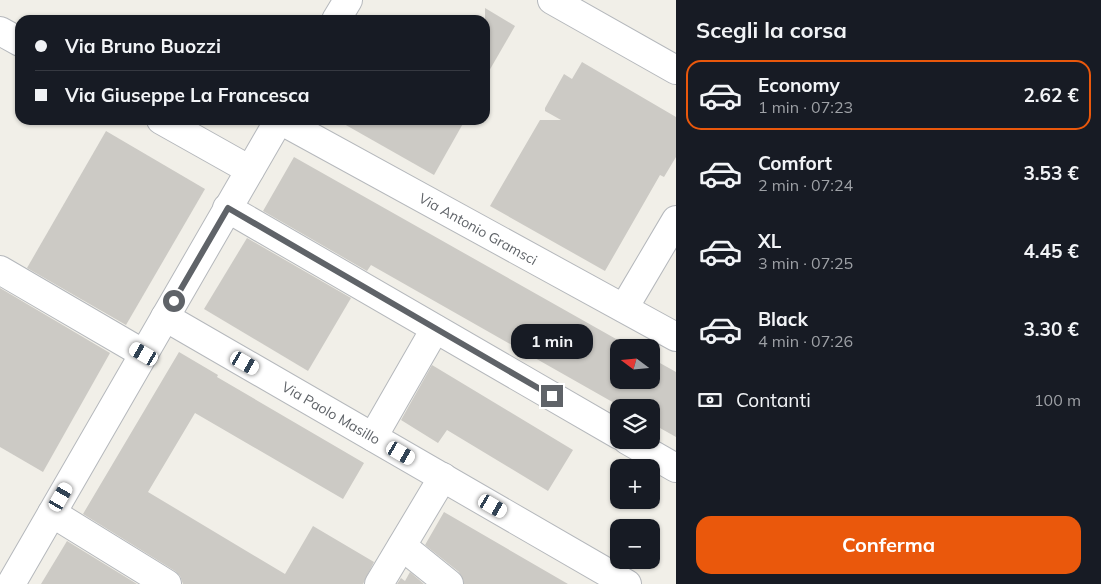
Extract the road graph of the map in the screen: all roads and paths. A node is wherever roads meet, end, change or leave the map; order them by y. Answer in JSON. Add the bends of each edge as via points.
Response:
{"nodes":[{"id":1,"x":348,"y":0,"type":"edge"},
{"id":2,"x":552,"y":0,"type":"edge"},
{"id":3,"x":339,"y":15,"type":"edge"},
{"id":4,"x":0,"y":31,"type":"edge"},
{"id":5,"x":15,"y":39,"type":"edge"},
{"id":6,"x":676,"y":70,"type":"edge"},
{"id":7,"x":170,"y":125,"type":"edge"},
{"id":8,"x":277,"y":125,"type":"edge"},
{"id":9,"x":289,"y":125,"type":"edge"},
{"id":10,"x":250,"y":170,"type":"junction"},
{"id":11,"x":228,"y":208,"type":"junction"},
{"id":12,"x":676,"y":220,"type":"edge"},
{"id":13,"x":0,"y":270,"type":"edge"},
{"id":14,"x":624,"y":308,"type":"junction"},
{"id":15,"x":165,"y":317,"type":"junction"},
{"id":16,"x":435,"y":329,"type":"junction"},
{"id":17,"x":676,"y":337,"type":"edge"},
{"id":18,"x":144,"y":354,"type":"junction"},
{"id":19,"x":610,"y":430,"type":"edge"},
{"id":20,"x":373,"y":437,"type":"junction"},
{"id":21,"x":643,"y":449,"type":"edge"},
{"id":22,"x":676,"y":468,"type":"edge"},
{"id":23,"x":443,"y":477,"type":"junction"},
{"id":24,"x":52,"y":513,"type":"junction"},
{"id":25,"x":402,"y":546,"type":"junction"},
{"id":26,"x":11,"y":584,"type":"edge"},
{"id":27,"x":167,"y":584,"type":"edge"},
{"id":28,"x":379,"y":584,"type":"edge"},
{"id":29,"x":450,"y":584,"type":"edge"},
{"id":30,"x":627,"y":584,"type":"edge"}],
"edges":[{"from":1,"to":3,"type":"street"},
{"from":2,"to":6,"type":"street"},
{"from":4,"to":5,"type":"street"},
{"from":7,"to":10,"type":"street"},
{"from":8,"to":10,"type":"street"},
{"from":9,"to":14,"type":"street","name":"Via Antonio Gramsci"},
{"from":10,"to":11,"type":"street"},
{"from":11,"to":15,"type":"street"},
{"from":11,"to":16,"type":"street"},
{"from":12,"to":14,"type":"street"},
{"from":13,"to":18,"type":"street"},
{"from":14,"to":17,"type":"street","name":"Via Antonio Gramsci"},
{"from":15,"to":18,"type":"street"},
{"from":15,"to":20,"type":"street","name":"Via Paolo Masillo"},
{"from":16,"to":19,"type":"street"},
{"from":16,"to":20,"type":"street"},
{"from":18,"to":24,"type":"street"},
{"from":20,"to":23,"type":"street","name":"Via Paolo Masillo"},
{"from":21,"to":22,"type":"street"},
{"from":23,"to":25,"type":"street"},
{"from":23,"to":30,"type":"street","name":"Via Paolo Masillo"},
{"from":24,"to":26,"type":"street"},
{"from":24,"to":27,"type":"street"},
{"from":25,"to":28,"type":"street"},
{"from":25,"to":29,"type":"street"}]}
